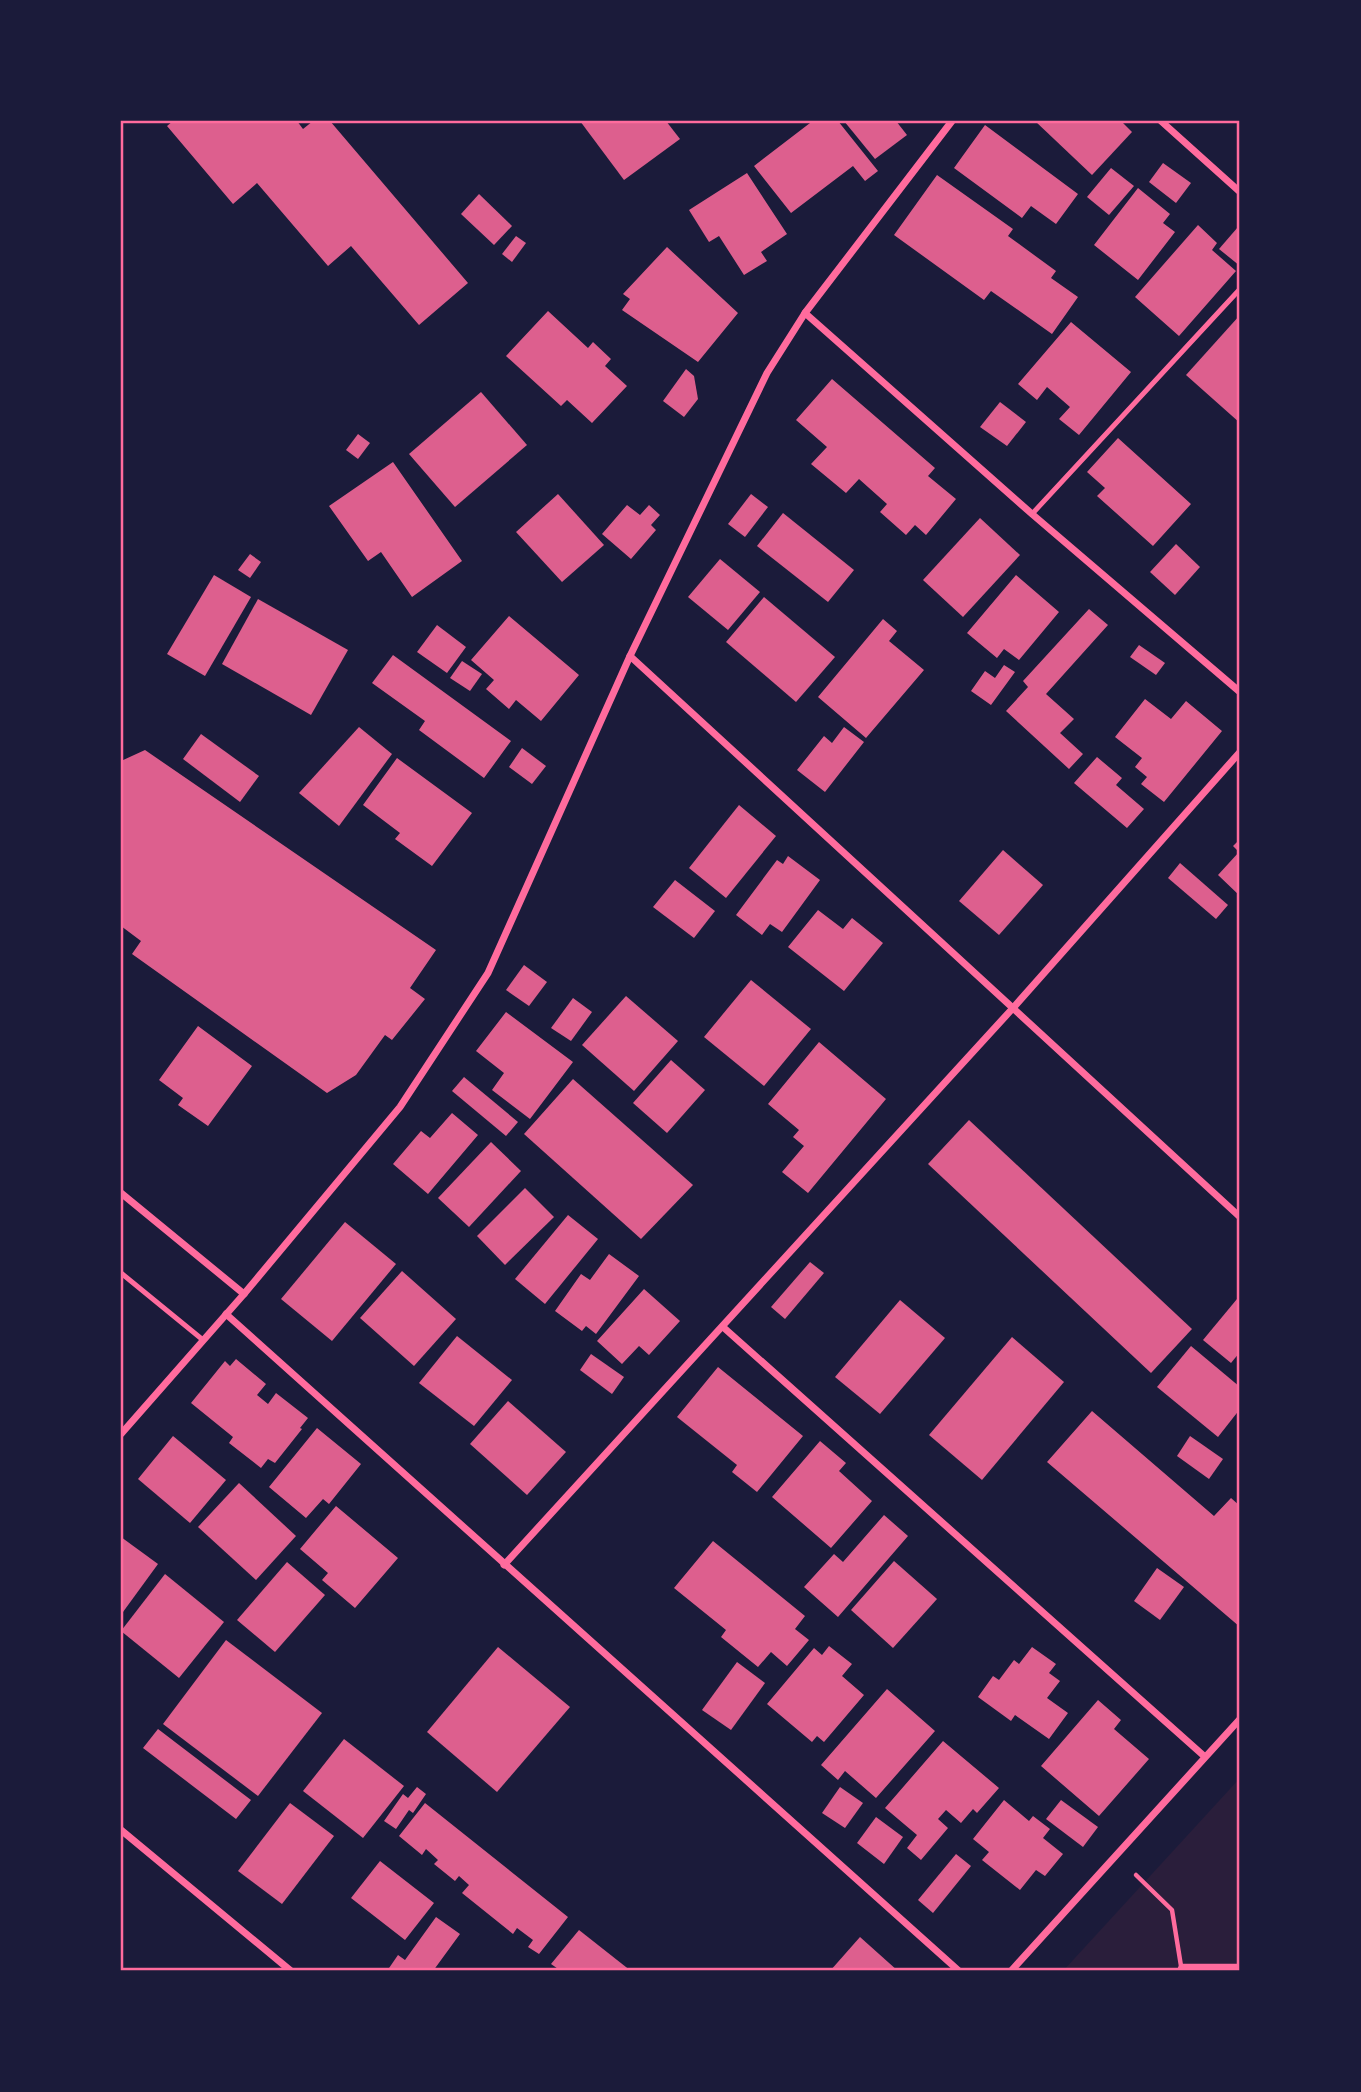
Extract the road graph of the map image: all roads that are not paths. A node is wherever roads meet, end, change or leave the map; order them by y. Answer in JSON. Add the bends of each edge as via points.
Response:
{"nodes":[{"id":1,"x":952,"y":121,"type":"edge"},
{"id":2,"x":1161,"y":121,"type":"edge"},
{"id":3,"x":1240,"y":192,"type":"edge"},
{"id":4,"x":1240,"y":289,"type":"edge"},
{"id":5,"x":805,"y":313,"type":"junction"},
{"id":6,"x":1032,"y":514,"type":"junction"},
{"id":7,"x":630,"y":656,"type":"junction"},
{"id":8,"x":1240,"y":692,"type":"edge"},
{"id":9,"x":1240,"y":752,"type":"edge"},
{"id":10,"x":1013,"y":1009,"type":"junction"},
{"id":11,"x":121,"y":1193,"type":"edge"},
{"id":12,"x":1240,"y":1217,"type":"edge"},
{"id":13,"x":121,"y":1273,"type":"edge"},
{"id":14,"x":244,"y":1294,"type":"junction"},
{"id":15,"x":226,"y":1314,"type":"junction"},
{"id":16,"x":723,"y":1327,"type":"junction"},
{"id":17,"x":203,"y":1340,"type":"junction"},
{"id":18,"x":121,"y":1434,"type":"edge"},
{"id":19,"x":504,"y":1565,"type":"junction"},
{"id":20,"x":1240,"y":1719,"type":"edge"},
{"id":21,"x":1204,"y":1756,"type":"junction"},
{"id":22,"x":121,"y":1830,"type":"edge"},
{"id":23,"x":291,"y":1971,"type":"edge"},
{"id":24,"x":959,"y":1971,"type":"edge"},
{"id":25,"x":1011,"y":1971,"type":"edge"}],
"edges":[{"from":1,"to":5,"type":"street"},
{"from":2,"to":3,"type":"street"},
{"from":4,"to":6,"type":"lane"},
{"from":5,"to":6,"type":"street"},
{"from":5,"to":7,"type":"street","via":[[767,373]]},
{"from":6,"to":8,"type":"street"},
{"from":7,"to":10,"type":"street"},
{"from":7,"to":14,"type":"street","via":[[488,973],[400,1107]]},
{"from":9,"to":10,"type":"street"},
{"from":10,"to":12,"type":"street"},
{"from":10,"to":16,"type":"street"},
{"from":11,"to":14,"type":"street"},
{"from":13,"to":17,"type":"lane"},
{"from":14,"to":15,"type":"street"},
{"from":15,"to":17,"type":"street"},
{"from":15,"to":19,"type":"street"},
{"from":16,"to":19,"type":"street"},
{"from":16,"to":21,"type":"street"},
{"from":17,"to":18,"type":"street"},
{"from":19,"to":24,"type":"street"},
{"from":20,"to":21,"type":"street"},
{"from":21,"to":25,"type":"street"},
{"from":22,"to":23,"type":"street"}]}
